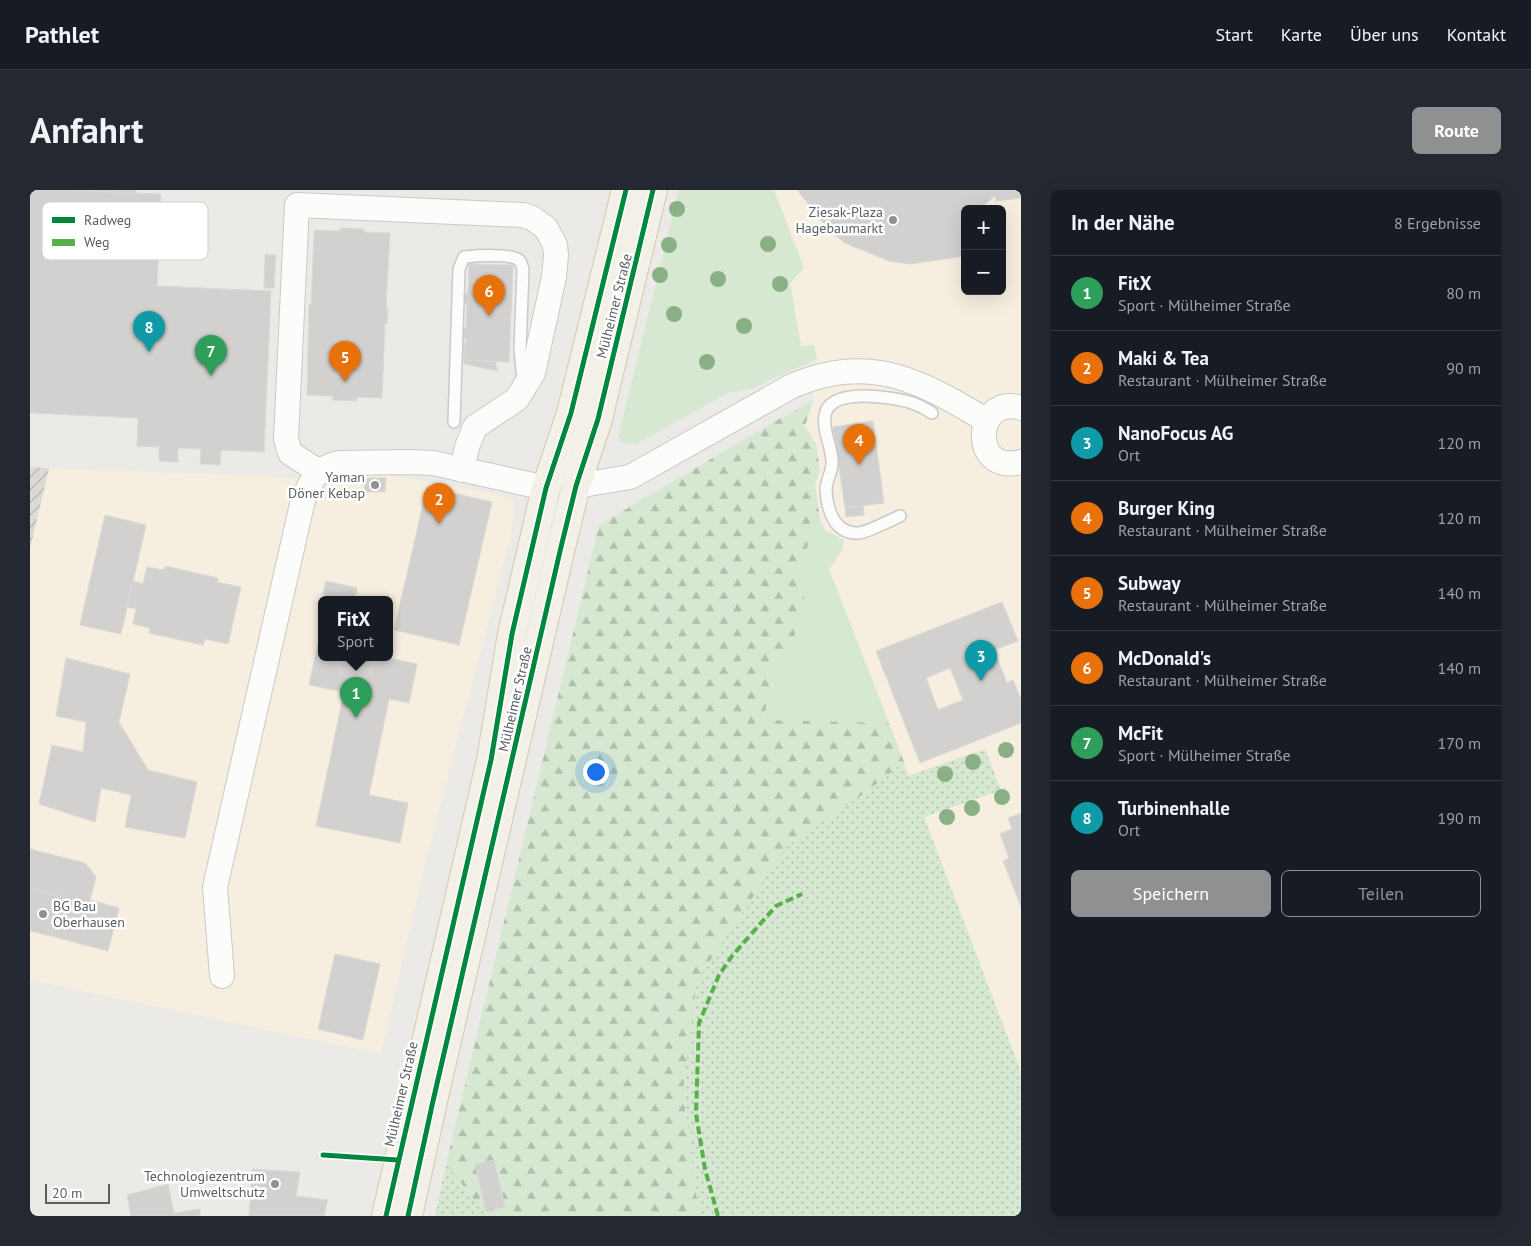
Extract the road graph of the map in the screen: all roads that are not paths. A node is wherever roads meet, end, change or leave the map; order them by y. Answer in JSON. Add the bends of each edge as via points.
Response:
{"nodes":[{"id":1,"x":626,"y":190,"type":"edge"},
{"id":2,"x":653,"y":190,"type":"edge"},
{"id":3,"x":524,"y":387,"type":"junction"},
{"id":4,"x":1021,"y":408,"type":"edge"},
{"id":5,"x":932,"y":413,"type":"dead end"},
{"id":6,"x":987,"y":421,"type":"junction"},
{"id":7,"x":454,"y":422,"type":"dead end"},
{"id":8,"x":1020,"y":466,"type":"edge"},
{"id":9,"x":462,"y":470,"type":"junction"},
{"id":10,"x":318,"y":471,"type":"junction"},
{"id":11,"x":576,"y":486,"type":"junction"},
{"id":12,"x":546,"y":488,"type":"junction"},
{"id":13,"x":900,"y":516,"type":"dead end"},
{"id":14,"x":222,"y":976,"type":"dead end"},
{"id":15,"x":386,"y":1216,"type":"edge"},
{"id":16,"x":408,"y":1216,"type":"edge"}],
"edges":[{"from":1,"to":12,"type":"main road","name":"Mülheimer Straße","via":[[571,413]]},
{"from":2,"to":11,"type":"main road","name":"Mülheimer Straße","via":[[598,419]]},
{"from":3,"to":7,"type":"lane","via":[[520,348],[523,269],[513,257],[464,257],[459,269]]},
{"from":3,"to":9,"type":"street","via":[[517,399],[475,428]]},
{"from":3,"to":10,"type":"street","via":[[533,373],[554,277],[555,245],[540,223],[523,215],[297,205],[286,439],[290,454]]},
{"from":4,"to":6,"type":"street","via":[[1009,406],[1000,409]]},
{"from":5,"to":13,"type":"lane","via":[[916,404],[873,396],[835,401],[825,415],[832,464],[826,488],[830,516],[836,525],[859,534]]},
{"from":6,"to":8,"type":"street","via":[[983,431],[988,452],[996,460]]},
{"from":6,"to":11,"type":"street","via":[[939,392],[887,373],[855,371],[831,374],[792,386],[630,477]]},
{"from":9,"to":10,"type":"street","via":[[433,463],[349,462]]},
{"from":9,"to":12,"type":"street"},
{"from":10,"to":14,"type":"street","via":[[303,500],[215,887]]},
{"from":11,"to":12,"type":"main road"},
{"from":11,"to":16,"type":"main road","name":"Mülheimer Straße"},
{"from":12,"to":15,"type":"main road","name":"Mülheimer Straße","via":[[512,634],[491,760]]}]}
